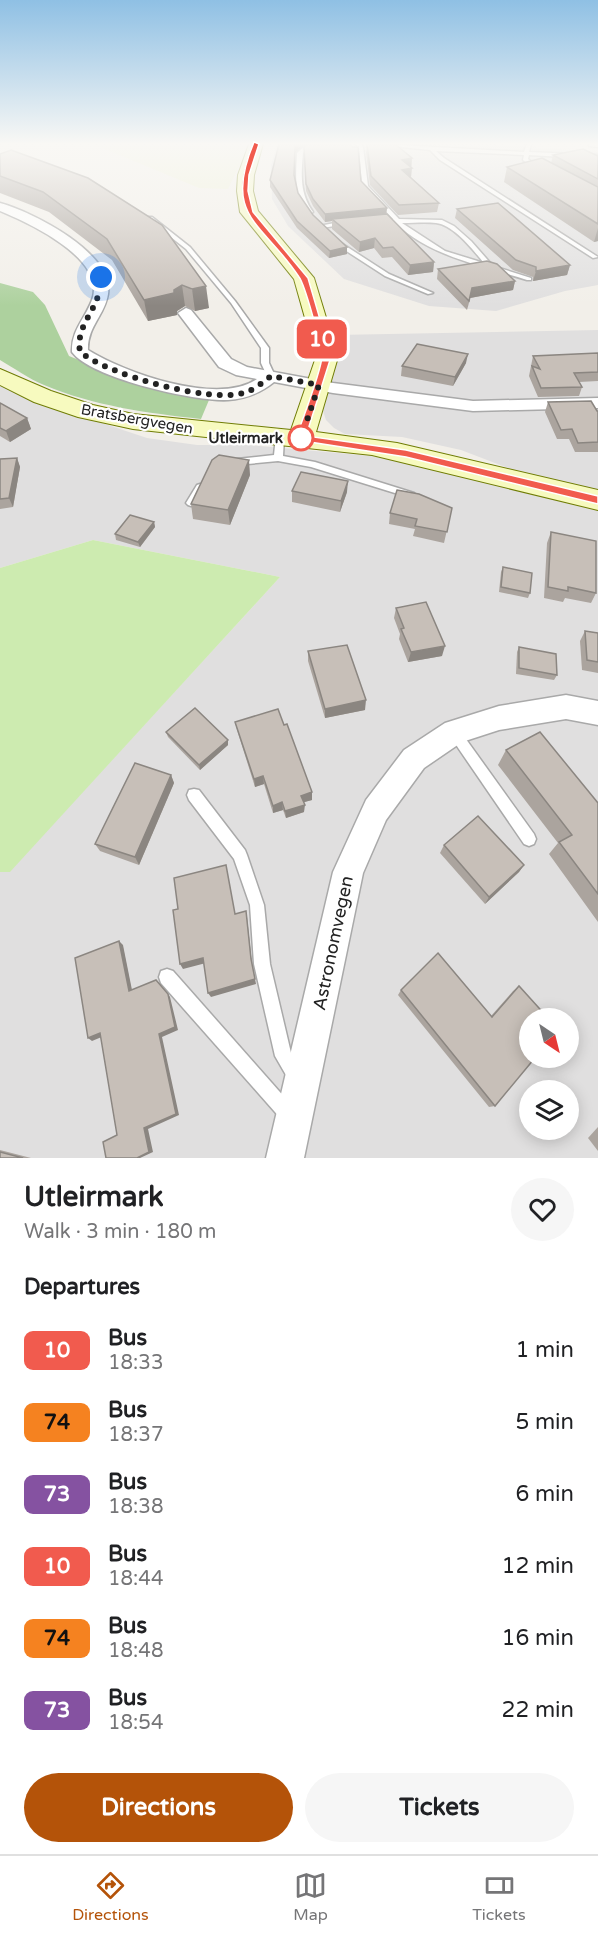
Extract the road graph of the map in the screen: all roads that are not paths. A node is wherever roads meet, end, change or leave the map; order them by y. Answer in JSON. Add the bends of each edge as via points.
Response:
{"nodes":[{"id":1,"x":246,"y":198,"type":"edge"},
{"id":2,"x":302,"y":198,"type":"edge"},
{"id":3,"x":376,"y":198,"type":"edge"},
{"id":4,"x":507,"y":198,"type":"edge"},
{"id":5,"x":0,"y":207,"type":"edge"},
{"id":6,"x":146,"y":215,"type":"edge"},
{"id":7,"x":397,"y":220,"type":"junction"},
{"id":8,"x":373,"y":221,"type":"edge"},
{"id":9,"x":353,"y":223,"type":"edge"},
{"id":10,"x":322,"y":226,"type":"junction"},
{"id":11,"x":595,"y":257,"type":"dead end"},
{"id":12,"x":491,"y":267,"type":"junction"},
{"id":13,"x":529,"y":279,"type":"edge"},
{"id":14,"x":430,"y":293,"type":"dead end"},
{"id":15,"x":186,"y":313,"type":"edge"},
{"id":16,"x":271,"y":376,"type":"junction"},
{"id":17,"x":4,"y":382,"type":"edge"},
{"id":18,"x":319,"y":385,"type":"junction"},
{"id":19,"x":598,"y":403,"type":"edge"},
{"id":20,"x":286,"y":444,"type":"junction"},
{"id":21,"x":232,"y":463,"type":"edge"},
{"id":22,"x":202,"y":482,"type":"edge"},
{"id":23,"x":422,"y":499,"type":"edge"},
{"id":24,"x":598,"y":500,"type":"edge"},
{"id":25,"x":191,"y":503,"type":"edge"},
{"id":26,"x":598,"y":713,"type":"edge"},
{"id":27,"x":454,"y":732,"type":"junction"},
{"id":28,"x":194,"y":795,"type":"dead end"},
{"id":29,"x":529,"y":839,"type":"dead end"},
{"id":30,"x":167,"y":977,"type":"dead end"},
{"id":31,"x":302,"y":1086,"type":"junction"},
{"id":32,"x":293,"y":1121,"type":"junction"},
{"id":33,"x":285,"y":1158,"type":"edge"}],
"edges":[{"from":1,"to":18,"type":"street","via":[[249,212],[304,278],[327,357]]},
{"from":2,"to":10,"type":"lane"},
{"from":3,"to":7,"type":"lane"},
{"from":4,"to":11,"type":"lane"},
{"from":5,"to":16,"type":"street","via":[[29,219],[73,246],[101,277],[101,293],[80,332],[80,352],[91,361],[117,372],[212,396],[244,393]]},
{"from":6,"to":16,"type":"lane","via":[[188,248],[232,302],[264,348]]},
{"from":7,"to":8,"type":"lane"},
{"from":7,"to":12,"type":"lane","via":[[416,237],[443,252]]},
{"from":7,"to":12,"type":"lane","via":[[440,221],[479,251]]},
{"from":9,"to":10,"type":"lane"},
{"from":10,"to":14,"type":"lane","via":[[366,264]]},
{"from":12,"to":13,"type":"lane"},
{"from":15,"to":16,"type":"street","via":[[225,363],[242,371]]},
{"from":16,"to":18,"type":"street"},
{"from":17,"to":20,"type":"street","name":"Bratsbergvegen","via":[[46,399],[110,416]]},
{"from":18,"to":19,"type":"street","via":[[473,406]]},
{"from":18,"to":20,"type":"street"},
{"from":20,"to":21,"type":"lane"},
{"from":20,"to":23,"type":"lane","name":"Bratsbergvegen","via":[[312,464]]},
{"from":20,"to":24,"type":"street","name":"Bratsbergvegen","via":[[406,454]]},
{"from":22,"to":25,"type":"lane"},
{"from":26,"to":27,"type":"street","name":"Astronomvegen","via":[[566,707],[499,718]]},
{"from":27,"to":29,"type":"lane"},
{"from":27,"to":31,"type":"street","name":"Astronomvegen","via":[[414,759],[376,810],[348,872]]},
{"from":28,"to":31,"type":"lane","via":[[240,855],[257,905],[262,964],[283,1056]]},
{"from":30,"to":32,"type":"lane"},
{"from":31,"to":32,"type":"street","name":"Astronomvegen"},
{"from":32,"to":33,"type":"street","name":"Astronomvegen"}]}
